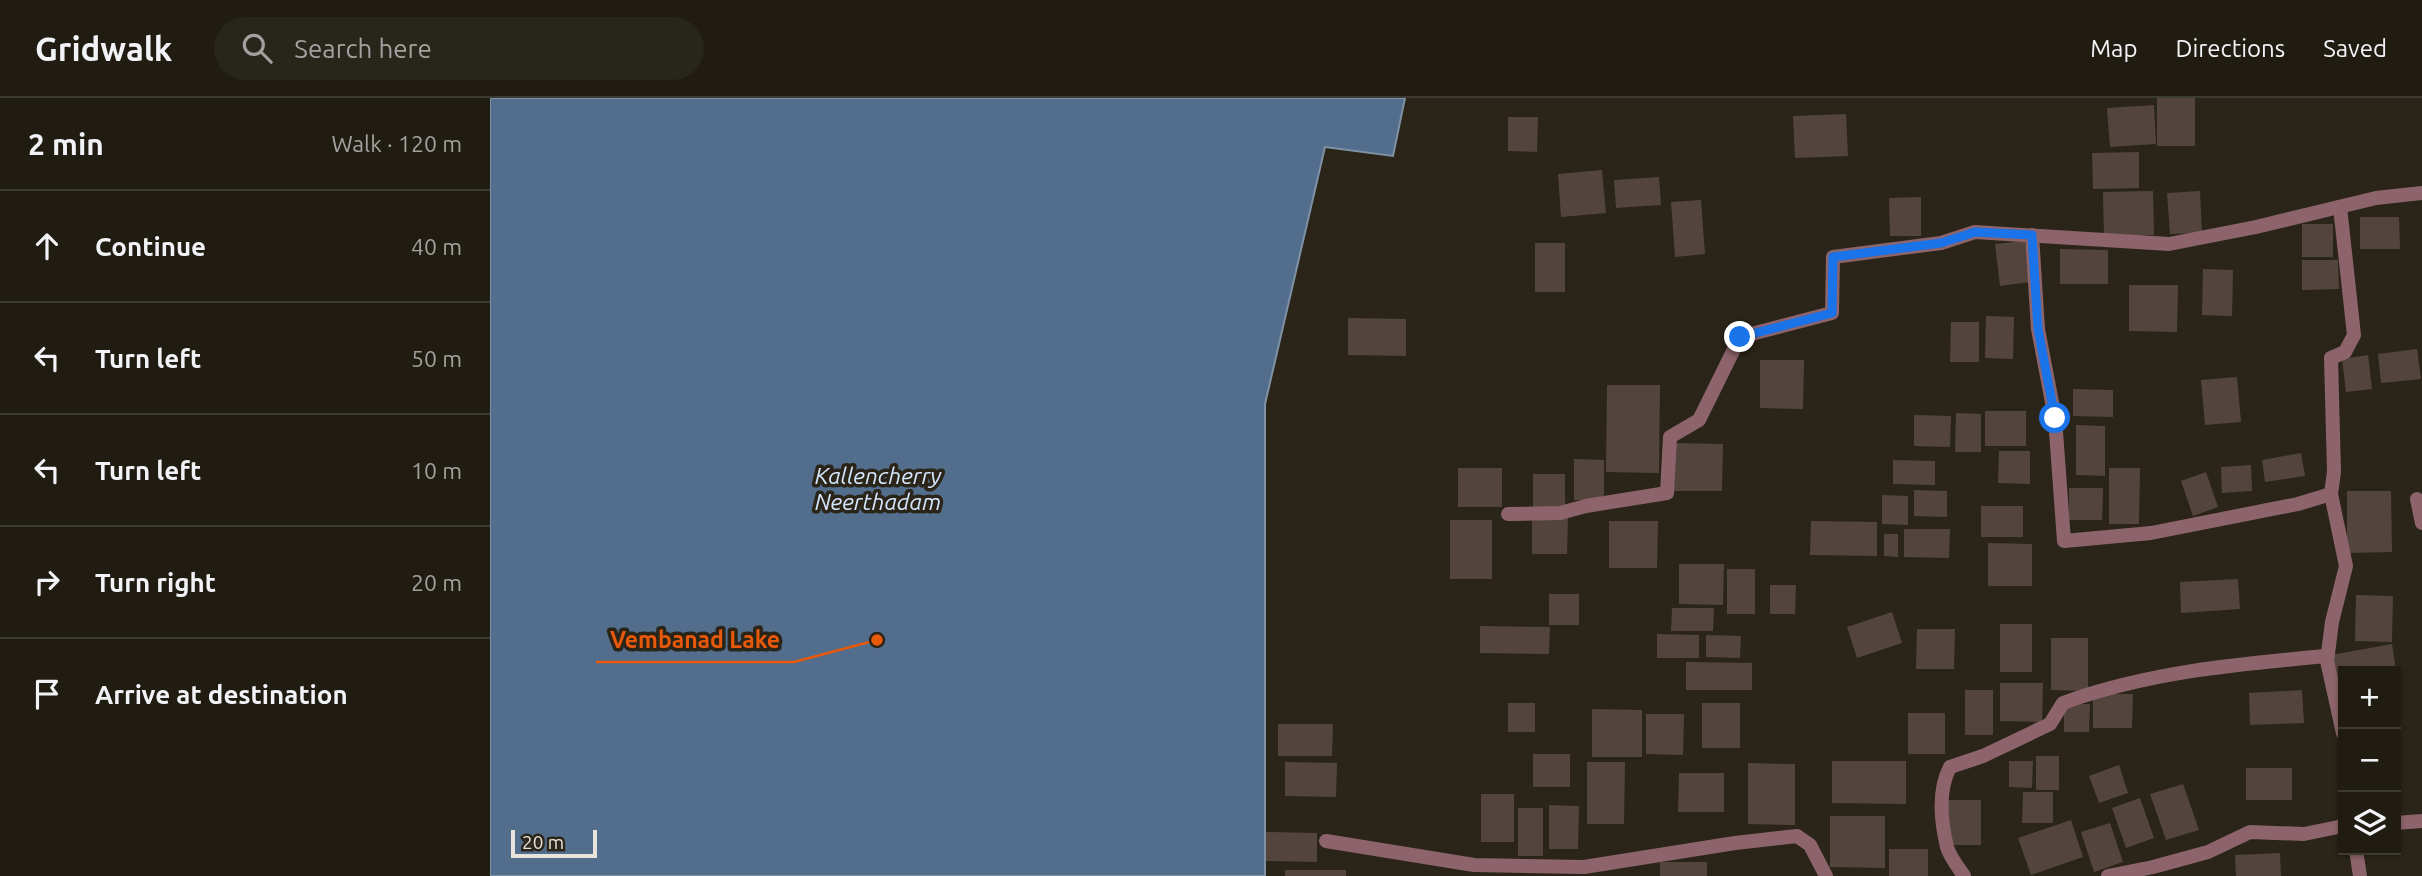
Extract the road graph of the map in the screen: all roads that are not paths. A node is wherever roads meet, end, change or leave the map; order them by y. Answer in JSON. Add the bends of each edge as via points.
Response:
{"nodes":[{"id":1,"x":2422,"y":193,"type":"edge"},
{"id":2,"x":2340,"y":207,"type":"junction"},
{"id":3,"x":2032,"y":235,"type":"junction"},
{"id":4,"x":2331,"y":494,"type":"junction"},
{"id":5,"x":2417,"y":499,"type":"dead end"},
{"id":6,"x":1508,"y":514,"type":"dead end"},
{"id":7,"x":2422,"y":523,"type":"edge"},
{"id":8,"x":2327,"y":656,"type":"junction"},
{"id":9,"x":2342,"y":729,"type":"edge"},
{"id":10,"x":2422,"y":821,"type":"edge"},
{"id":11,"x":2401,"y":823,"type":"edge"},
{"id":12,"x":2338,"y":827,"type":"edge"},
{"id":13,"x":1326,"y":841,"type":"dead end"},
{"id":14,"x":2357,"y":855,"type":"edge"},
{"id":15,"x":1826,"y":876,"type":"edge"},
{"id":16,"x":1964,"y":876,"type":"edge"},
{"id":17,"x":2108,"y":876,"type":"edge"},
{"id":18,"x":2360,"y":876,"type":"edge"}],
"edges":[{"from":1,"to":2,"type":"street"},
{"from":2,"to":3,"type":"street","via":[[2169,244]]},
{"from":2,"to":4,"type":"street","via":[[2354,335],[2345,352],[2331,358]]},
{"from":3,"to":4,"type":"street","via":[[2038,329],[2055,418],[2064,541],[2151,533]]},
{"from":3,"to":6,"type":"street","via":[[1975,232],[1941,243],[1833,257],[1832,313],[1740,337],[1699,420],[1670,437],[1667,494],[1560,513]]},
{"from":4,"to":8,"type":"street","via":[[2346,566]]},
{"from":5,"to":7,"type":"street"},
{"from":8,"to":9,"type":"street"},
{"from":8,"to":16,"type":"street","via":[[2201,670],[2108,688],[2063,703],[2050,724],[1950,767],[1943,780],[1942,813],[1947,850]]},
{"from":10,"to":11,"type":"street"},
{"from":12,"to":17,"type":"street","via":[[2304,834],[2250,832],[2208,852]]},
{"from":13,"to":15,"type":"street","via":[[1474,865],[1584,867],[1797,836],[1810,845]]},
{"from":14,"to":18,"type":"street"}]}
